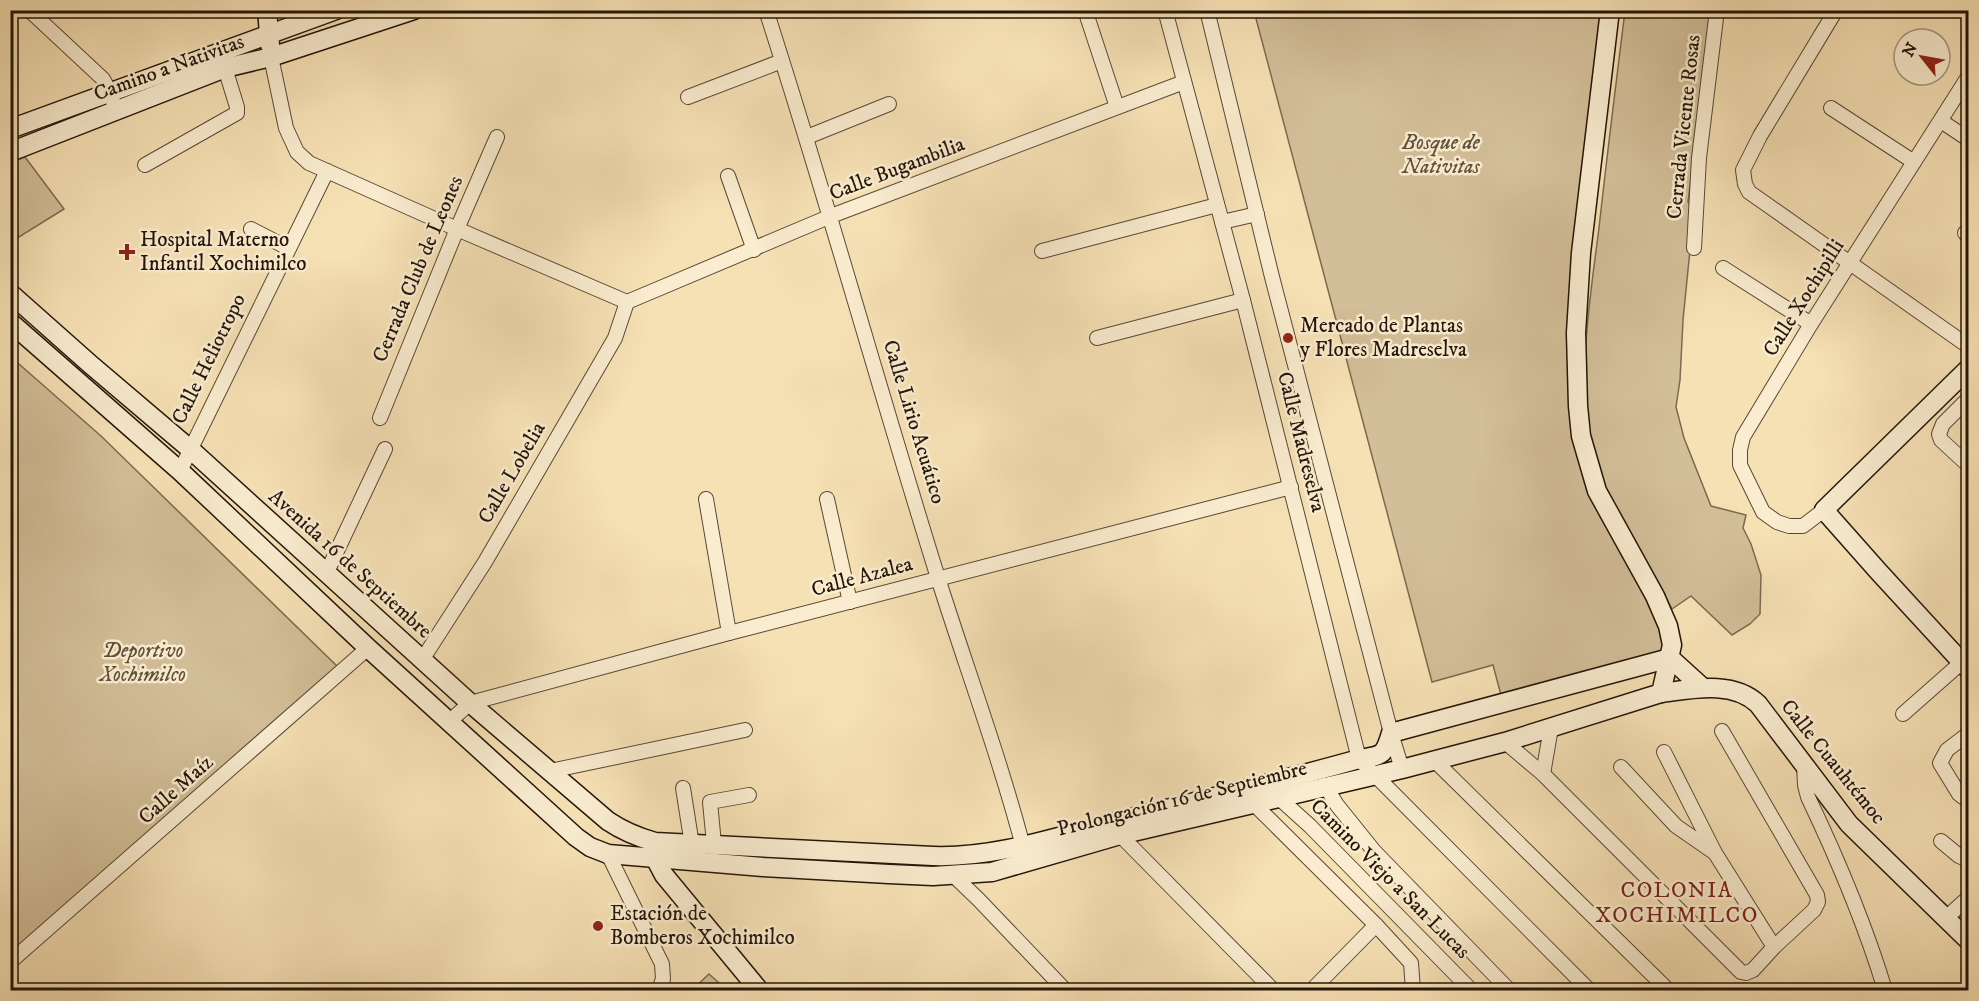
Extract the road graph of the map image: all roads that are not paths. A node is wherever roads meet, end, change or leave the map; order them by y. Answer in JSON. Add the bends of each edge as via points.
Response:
{"nodes":[{"id":1,"x":29,"y":10,"type":"edge"},
{"id":2,"x":267,"y":10,"type":"edge"},
{"id":3,"x":336,"y":10,"type":"edge"},
{"id":4,"x":414,"y":10,"type":"edge"},
{"id":5,"x":766,"y":10,"type":"edge"},
{"id":6,"x":1085,"y":10,"type":"edge"},
{"id":7,"x":1165,"y":10,"type":"edge"},
{"id":8,"x":1207,"y":10,"type":"edge"},
{"id":9,"x":1610,"y":10,"type":"edge"},
{"id":10,"x":1717,"y":10,"type":"edge"},
{"id":11,"x":1836,"y":11,"type":"edge"},
{"id":12,"x":269,"y":35,"type":"junction"},
{"id":13,"x":271,"y":57,"type":"junction"},
{"id":14,"x":782,"y":61,"type":"junction"},
{"id":15,"x":225,"y":68,"type":"junction"},
{"id":16,"x":1968,"y":77,"type":"edge"},
{"id":17,"x":1184,"y":81,"type":"junction"},
{"id":18,"x":110,"y":92,"type":"junction"},
{"id":19,"x":688,"y":97,"type":"dead end"},
{"id":20,"x":889,"y":104,"type":"dead end"},
{"id":21,"x":1117,"y":107,"type":"junction"},
{"id":22,"x":1831,"y":108,"type":"dead end"},
{"id":23,"x":116,"y":111,"type":"junction"},
{"id":24,"x":1941,"y":121,"type":"junction"},
{"id":25,"x":19,"y":125,"type":"edge"},
{"id":26,"x":497,"y":137,"type":"dead end"},
{"id":27,"x":807,"y":137,"type":"junction"},
{"id":28,"x":1968,"y":139,"type":"edge"},
{"id":29,"x":35,"y":142,"type":"junction"},
{"id":30,"x":10,"y":152,"type":"edge"},
{"id":31,"x":1914,"y":162,"type":"junction"},
{"id":32,"x":145,"y":165,"type":"dead end"},
{"id":33,"x":327,"y":171,"type":"junction"},
{"id":34,"x":728,"y":176,"type":"dead end"},
{"id":35,"x":1217,"y":205,"type":"junction"},
{"id":36,"x":1257,"y":214,"type":"junction"},
{"id":37,"x":831,"y":216,"type":"junction"},
{"id":38,"x":1222,"y":222,"type":"junction"},
{"id":39,"x":251,"y":229,"type":"dead end"},
{"id":40,"x":457,"y":229,"type":"junction"},
{"id":41,"x":288,"y":248,"type":"junction"},
{"id":42,"x":1694,"y":248,"type":"dead end"},
{"id":43,"x":754,"y":250,"type":"junction"},
{"id":44,"x":1042,"y":251,"type":"dead end"},
{"id":45,"x":1851,"y":263,"type":"junction"},
{"id":46,"x":1723,"y":268,"type":"dead end"},
{"id":47,"x":10,"y":293,"type":"edge"},
{"id":48,"x":1242,"y":300,"type":"junction"},
{"id":49,"x":627,"y":302,"type":"junction"},
{"id":50,"x":28,"y":309,"type":"junction"},
{"id":51,"x":12,"y":323,"type":"edge"},
{"id":52,"x":1811,"y":324,"type":"junction"},
{"id":53,"x":1097,"y":338,"type":"dead end"},
{"id":54,"x":1968,"y":346,"type":"edge"},
{"id":55,"x":90,"y":364,"type":"junction"},
{"id":56,"x":1968,"y":369,"type":"edge"},
{"id":57,"x":75,"y":379,"type":"junction"},
{"id":58,"x":1968,"y":399,"type":"edge"},
{"id":59,"x":380,"y":418,"type":"dead end"},
{"id":60,"x":190,"y":449,"type":"junction"},
{"id":61,"x":385,"y":449,"type":"dead end"},
{"id":62,"x":1968,"y":465,"type":"edge"},
{"id":63,"x":180,"y":471,"type":"junction"},
{"id":64,"x":1291,"y":487,"type":"junction"},
{"id":65,"x":706,"y":499,"type":"dead end"},
{"id":66,"x":827,"y":499,"type":"dead end"},
{"id":67,"x":1824,"y":510,"type":"junction"},
{"id":68,"x":327,"y":572,"type":"junction"},
{"id":69,"x":938,"y":579,"type":"junction"},
{"id":70,"x":850,"y":602,"type":"junction"},
{"id":71,"x":729,"y":633,"type":"junction"},
{"id":72,"x":368,"y":648,"type":"junction"},
{"id":73,"x":1670,"y":658,"type":"junction"},
{"id":74,"x":422,"y":660,"type":"junction"},
{"id":75,"x":1965,"y":666,"type":"edge"},
{"id":76,"x":1701,"y":687,"type":"junction"},
{"id":77,"x":1661,"y":693,"type":"junction"},
{"id":78,"x":470,"y":703,"type":"junction"},
{"id":79,"x":1903,"y":714,"type":"dead end"},
{"id":80,"x":450,"y":721,"type":"junction"},
{"id":81,"x":1551,"y":728,"type":"junction"},
{"id":82,"x":745,"y":730,"type":"dead end"},
{"id":83,"x":1722,"y":731,"type":"dead end"},
{"id":84,"x":1391,"y":733,"type":"junction"},
{"id":85,"x":1968,"y":734,"type":"edge"},
{"id":86,"x":1505,"y":742,"type":"junction"},
{"id":87,"x":1664,"y":752,"type":"dead end"},
{"id":88,"x":1359,"y":759,"type":"junction"},
{"id":89,"x":1434,"y":760,"type":"junction"},
{"id":90,"x":1804,"y":764,"type":"junction"},
{"id":91,"x":1621,"y":767,"type":"dead end"},
{"id":92,"x":1402,"y":769,"type":"junction"},
{"id":93,"x":550,"y":771,"type":"junction"},
{"id":94,"x":1374,"y":774,"type":"junction"},
{"id":95,"x":1543,"y":774,"type":"junction"},
{"id":96,"x":1325,"y":785,"type":"junction"},
{"id":97,"x":683,"y":788,"type":"dead end"},
{"id":98,"x":749,"y":795,"type":"dead end"},
{"id":99,"x":1279,"y":798,"type":"junction"},
{"id":100,"x":1968,"y":801,"type":"edge"},
{"id":101,"x":1254,"y":804,"type":"junction"},
{"id":102,"x":1120,"y":835,"type":"junction"},
{"id":103,"x":1941,"y":842,"type":"dead end"},
{"id":104,"x":692,"y":844,"type":"junction"},
{"id":105,"x":714,"y":844,"type":"junction"},
{"id":106,"x":663,"y":851,"type":"junction"},
{"id":107,"x":1715,"y":853,"type":"junction"},
{"id":108,"x":608,"y":854,"type":"junction"},
{"id":109,"x":1025,"y":854,"type":"junction"},
{"id":110,"x":1968,"y":860,"type":"edge"},
{"id":111,"x":953,"y":875,"type":"junction"},
{"id":112,"x":1968,"y":898,"type":"edge"},
{"id":113,"x":1946,"y":918,"type":"junction"},
{"id":114,"x":1376,"y":925,"type":"junction"},
{"id":115,"x":1968,"y":940,"type":"edge"},
{"id":116,"x":1774,"y":947,"type":"junction"},
{"id":117,"x":10,"y":962,"type":"edge"},
{"id":118,"x":659,"y":990,"type":"edge"},
{"id":119,"x":759,"y":990,"type":"edge"},
{"id":120,"x":1065,"y":990,"type":"edge"},
{"id":121,"x":1273,"y":990,"type":"edge"},
{"id":122,"x":1312,"y":990,"type":"edge"},
{"id":123,"x":1413,"y":990,"type":"edge"},
{"id":124,"x":1471,"y":990,"type":"edge"},
{"id":125,"x":1509,"y":990,"type":"edge"},
{"id":126,"x":1589,"y":990,"type":"edge"},
{"id":127,"x":1668,"y":990,"type":"edge"},
{"id":128,"x":1885,"y":990,"type":"edge"}],
"edges":[{"from":1,"to":18,"type":"street","via":[[103,79]]},
{"from":2,"to":12,"type":"main road"},
{"from":3,"to":12,"type":"main road","name":"Camino a Nativitas"},
{"from":4,"to":13,"type":"main road","name":"Camino a Nativitas"},
{"from":5,"to":14,"type":"street","name":"Calle Lirio Acuático"},
{"from":6,"to":21,"type":"street"},
{"from":7,"to":17,"type":"street","name":"Calle Madreselva"},
{"from":8,"to":36,"type":"street","name":"Calle Madreselva"},
{"from":9,"to":73,"type":"main road","via":[[1581,253],[1576,333],[1578,406],[1588,467],[1668,626]]},
{"from":10,"to":42,"type":"street","name":"Cerrada Vicente Rosas","via":[[1699,158]]},
{"from":11,"to":45,"type":"street","via":[[1743,170],[1749,192]]},
{"from":12,"to":13,"type":"main road"},
{"from":12,"to":18,"type":"main road","name":"Camino a Nativitas"},
{"from":13,"to":15,"type":"main road","name":"Camino a Nativitas"},
{"from":13,"to":33,"type":"street","via":[[286,128],[297,152]]},
{"from":14,"to":19,"type":"street"},
{"from":14,"to":27,"type":"street","name":"Calle Lirio Acuático"},
{"from":15,"to":23,"type":"main road","name":"Camino a Nativitas"},
{"from":15,"to":32,"type":"street","via":[[237,113]]},
{"from":16,"to":24,"type":"street","name":"Calle Xochipilli"},
{"from":17,"to":21,"type":"street","name":"Calle Bugambilia"},
{"from":17,"to":35,"type":"street","name":"Calle Madreselva"},
{"from":18,"to":23,"type":"street"},
{"from":18,"to":25,"type":"main road","name":"Camino a Nativitas"},
{"from":20,"to":27,"type":"street"},
{"from":21,"to":37,"type":"street","name":"Calle Bugambilia"},
{"from":22,"to":31,"type":"street"},
{"from":23,"to":29,"type":"main road","name":"Camino a Nativitas"},
{"from":24,"to":28,"type":"street"},
{"from":24,"to":31,"type":"street","name":"Calle Xochipilli"},
{"from":25,"to":29,"type":"main road"},
{"from":26,"to":40,"type":"street","name":"Cerrada Club de Leones"},
{"from":27,"to":37,"type":"street","name":"Calle Lirio Acuático"},
{"from":29,"to":30,"type":"main road","name":"Camino a Nativitas"},
{"from":31,"to":45,"type":"street","name":"Calle Xochipilli"},
{"from":33,"to":40,"type":"street"},
{"from":33,"to":41,"type":"street","name":"Calle Heliotropo"},
{"from":34,"to":43,"type":"street"},
{"from":35,"to":38,"type":"street","name":"Calle Madreselva"},
{"from":35,"to":44,"type":"street"},
{"from":36,"to":38,"type":"street"},
{"from":36,"to":84,"type":"street","name":"Calle Madreselva"},
{"from":37,"to":43,"type":"street","name":"Calle Bugambilia"},
{"from":37,"to":69,"type":"street","name":"Calle Lirio Acuático"},
{"from":38,"to":48,"type":"street","name":"Calle Madreselva"},
{"from":39,"to":41,"type":"street"},
{"from":40,"to":49,"type":"street"},
{"from":40,"to":59,"type":"street","name":"Cerrada Club de Leones"},
{"from":41,"to":60,"type":"street","name":"Calle Heliotropo"},
{"from":43,"to":49,"type":"street","name":"Calle Bugambilia"},
{"from":45,"to":52,"type":"street","name":"Calle Xochipilli"},
{"from":45,"to":54,"type":"street"},
{"from":46,"to":52,"type":"street"},
{"from":47,"to":50,"type":"main road","name":"Avenida 16 de Septiembre"},
{"from":48,"to":53,"type":"street"},
{"from":48,"to":64,"type":"street","name":"Calle Madreselva"},
{"from":49,"to":74,"type":"street","name":"Calle Lobelia","via":[[615,338],[485,562]]},
{"from":50,"to":51,"type":"main road"},
{"from":50,"to":55,"type":"main road","name":"Avenida 16 de Septiembre"},
{"from":51,"to":57,"type":"main road"},
{"from":52,"to":67,"type":"street","name":"Calle Xochipilli","via":[[1743,436],[1740,465],[1763,512],[1777,522],[1803,526]]},
{"from":55,"to":57,"type":"main road"},
{"from":55,"to":60,"type":"main road","name":"Avenida 16 de Septiembre"},
{"from":56,"to":67,"type":"main road"},
{"from":57,"to":63,"type":"main road"},
{"from":58,"to":62,"type":"street","via":[[1943,424],[1939,434]]},
{"from":60,"to":63,"type":"street","name":"Calle Heliotropo"},
{"from":60,"to":68,"type":"main road","name":"Avenida 16 de Septiembre"},
{"from":61,"to":68,"type":"street"},
{"from":63,"to":72,"type":"main road"},
{"from":64,"to":69,"type":"street","name":"Calle Azalea"},
{"from":64,"to":88,"type":"street","name":"Calle Madreselva"},
{"from":65,"to":71,"type":"street"},
{"from":66,"to":70,"type":"street"},
{"from":67,"to":75,"type":"main road"},
{"from":68,"to":74,"type":"main road","name":"Avenida 16 de Septiembre"},
{"from":69,"to":70,"type":"street","name":"Calle Azalea"},
{"from":69,"to":109,"type":"street","name":"Calle Lirio Acuático","via":[[999,760]]},
{"from":70,"to":71,"type":"street","name":"Calle Azalea"},
{"from":71,"to":78,"type":"street","name":"Calle Azalea"},
{"from":72,"to":80,"type":"main road"},
{"from":72,"to":117,"type":"street","name":"Calle Maíz"},
{"from":73,"to":76,"type":"main road"},
{"from":73,"to":77,"type":"main road"},
{"from":73,"to":84,"type":"main road"},
{"from":74,"to":78,"type":"main road","name":"Avenida 16 de Septiembre"},
{"from":75,"to":79,"type":"street"},
{"from":76,"to":77,"type":"main road","name":"Calle Cuauhtémoc"},
{"from":76,"to":90,"type":"main road","name":"Calle Cuauhtémoc","via":[[1734,691],[1751,698]]},
{"from":77,"to":81,"type":"main road","name":"Prolongación 16 de Septiembre"},
{"from":78,"to":80,"type":"street","name":"Calle Azalea"},
{"from":78,"to":93,"type":"main road","name":"Avenida 16 de Septiembre"},
{"from":80,"to":108,"type":"main road","via":[[576,837]]},
{"from":81,"to":86,"type":"main road","name":"Prolongación 16 de Septiembre"},
{"from":81,"to":95,"type":"street"},
{"from":82,"to":93,"type":"street"},
{"from":83,"to":116,"type":"street","via":[[1817,895],[1814,910]]},
{"from":84,"to":88,"type":"main road","name":"Prolongación 16 de Septiembre","via":[[1381,756]]},
{"from":84,"to":92,"type":"street","name":"Calle Madreselva"},
{"from":85,"to":100,"type":"street","via":[[1947,750],[1940,763],[1959,794]]},
{"from":86,"to":89,"type":"main road","name":"Prolongación 16 de Septiembre"},
{"from":86,"to":95,"type":"street"},
{"from":87,"to":107,"type":"street"},
{"from":88,"to":94,"type":"street"},
{"from":88,"to":109,"type":"main road","name":"Prolongación 16 de Septiembre"},
{"from":89,"to":92,"type":"main road","name":"Prolongación 16 de Septiembre"},
{"from":89,"to":127,"type":"street"},
{"from":90,"to":113,"type":"main road","name":"Calle Cuauhtémoc","via":[[1850,824]]},
{"from":90,"to":128,"type":"street","via":[[1808,797],[1849,887]]},
{"from":91,"to":107,"type":"street","via":[[1677,826]]},
{"from":92,"to":94,"type":"main road","name":"Prolongación 16 de Septiembre"},
{"from":93,"to":106,"type":"main road","name":"Avenida 16 de Septiembre","via":[[608,821]]},
{"from":94,"to":96,"type":"main road","name":"Prolongación 16 de Septiembre"},
{"from":94,"to":126,"type":"street"},
{"from":95,"to":116,"type":"street","via":[[1741,972],[1753,970]]},
{"from":96,"to":99,"type":"main road","name":"Prolongación 16 de Septiembre"},
{"from":96,"to":125,"type":"street","via":[[1374,851]]},
{"from":97,"to":104,"type":"street"},
{"from":98,"to":105,"type":"street","via":[[710,802]]},
{"from":99,"to":101,"type":"main road","name":"Prolongación 16 de Septiembre"},
{"from":99,"to":124,"type":"street","name":"Camino Viejo a San Lucas"},
{"from":101,"to":102,"type":"main road","name":"Prolongación 16 de Septiembre"},
{"from":101,"to":114,"type":"street"},
{"from":102,"to":109,"type":"main road","name":"Prolongación 16 de Septiembre"},
{"from":102,"to":121,"type":"street"},
{"from":103,"to":110,"type":"street"},
{"from":104,"to":105,"type":"main road","name":"Prolongación 16 de Septiembre"},
{"from":104,"to":106,"type":"main road","name":"Prolongación 16 de Septiembre"},
{"from":105,"to":109,"type":"main road","name":"Prolongación 16 de Septiembre","via":[[952,857]]},
{"from":106,"to":108,"type":"main road"},
{"from":106,"to":111,"type":"main road","name":"Prolongación 16 de Septiembre","via":[[850,873]]},
{"from":106,"to":119,"type":"main road","via":[[664,875]]},
{"from":107,"to":116,"type":"street"},
{"from":108,"to":118,"type":"street","via":[[662,964]]},
{"from":109,"to":111,"type":"main road","name":"Prolongación 16 de Septiembre","via":[[992,872]]},
{"from":111,"to":120,"type":"street"},
{"from":112,"to":113,"type":"street"},
{"from":113,"to":115,"type":"main road","name":"Calle Cuauhtémoc"},
{"from":114,"to":122,"type":"street"},
{"from":114,"to":123,"type":"street","via":[[1411,963]]}]}
